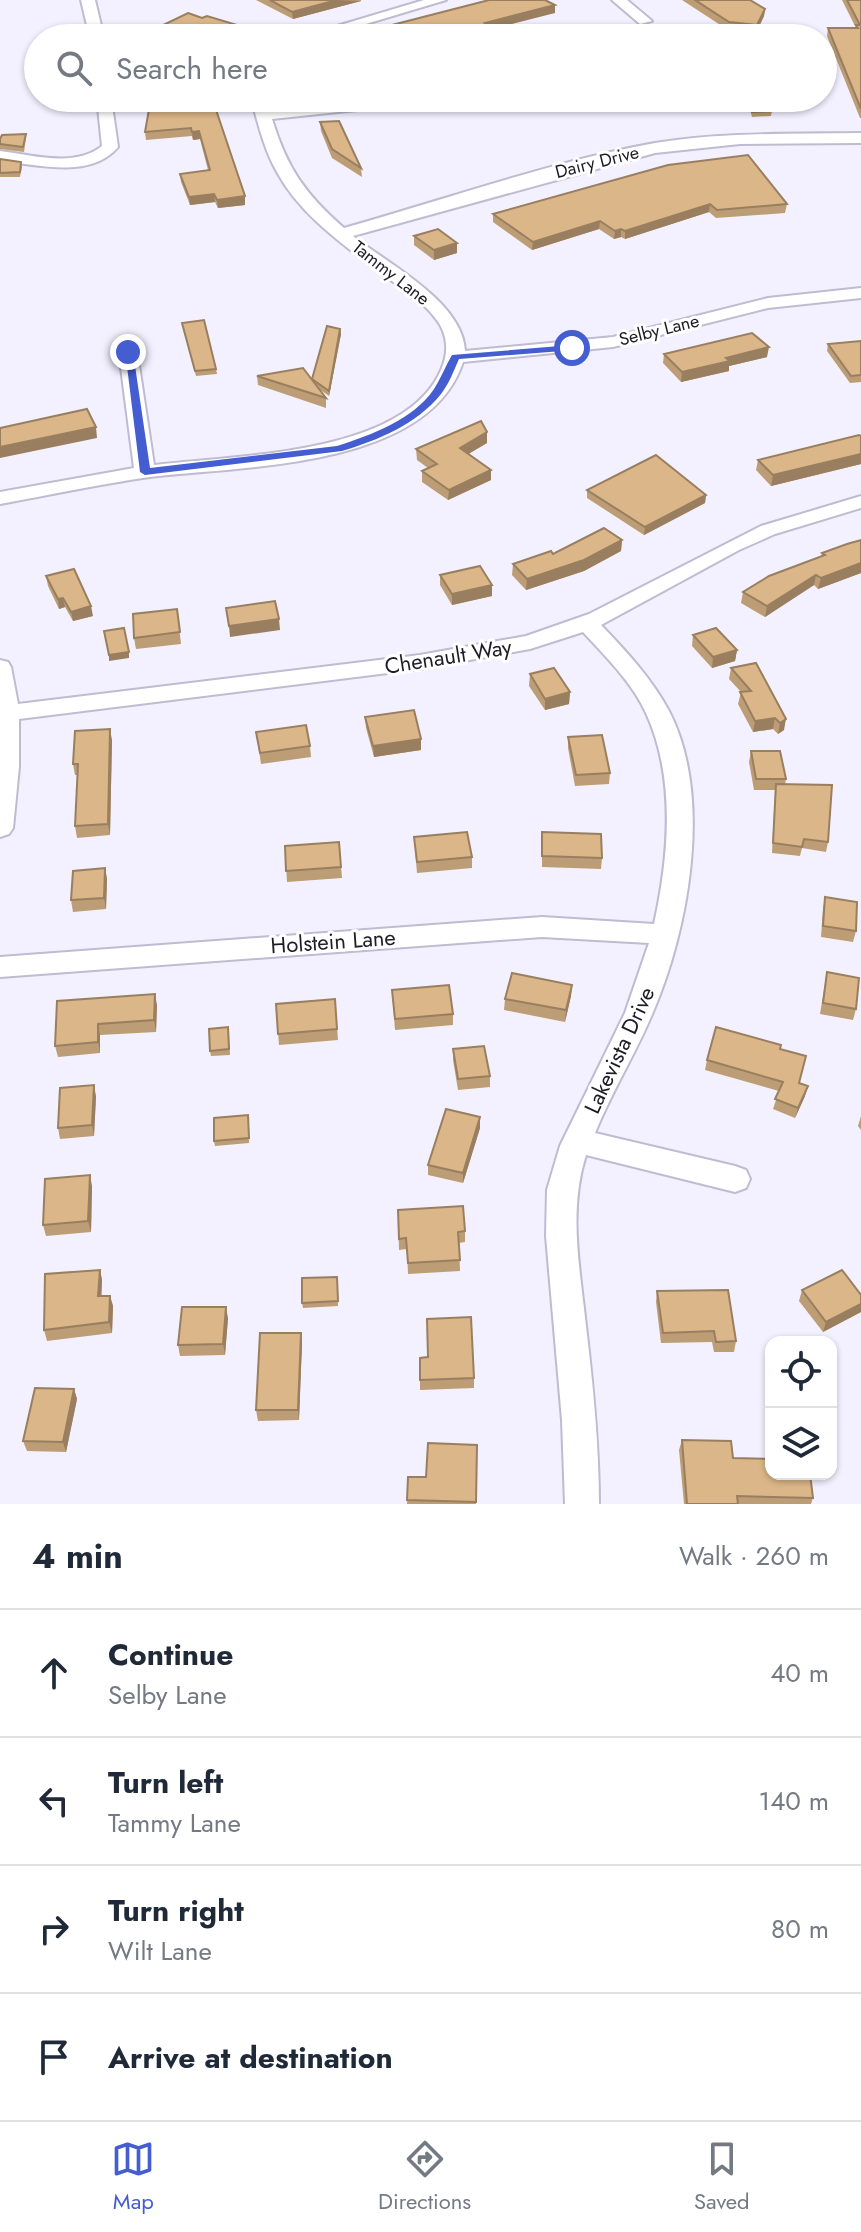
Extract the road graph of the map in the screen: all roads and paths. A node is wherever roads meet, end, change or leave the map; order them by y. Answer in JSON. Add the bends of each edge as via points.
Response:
{"nodes":[{"id":1,"x":88,"y":0,"type":"edge"},
{"id":2,"x":439,"y":0,"type":"edge"},
{"id":3,"x":619,"y":0,"type":"edge"},
{"id":4,"x":645,"y":21,"type":"dead end"},
{"id":5,"x":94,"y":24,"type":"edge"},
{"id":6,"x":354,"y":24,"type":"edge"},
{"id":7,"x":106,"y":112,"type":"edge"},
{"id":8,"x":263,"y":112,"type":"edge"},
{"id":9,"x":861,"y":138,"type":"edge"},
{"id":10,"x":0,"y":156,"type":"edge"},
{"id":11,"x":341,"y":234,"type":"junction"},
{"id":12,"x":861,"y":293,"type":"edge"},
{"id":13,"x":128,"y":352,"type":"dead end"},
{"id":14,"x":455,"y":357,"type":"junction"},
{"id":15,"x":145,"y":472,"type":"junction"},
{"id":16,"x":0,"y":498,"type":"edge"},
{"id":17,"x":861,"y":502,"type":"edge"},
{"id":18,"x":587,"y":623,"type":"junction"},
{"id":19,"x":0,"y":667,"type":"edge"},
{"id":20,"x":8,"y":713,"type":"junction"},
{"id":21,"x":0,"y":828,"type":"edge"},
{"id":22,"x":665,"y":935,"type":"junction"},
{"id":23,"x":0,"y":967,"type":"edge"},
{"id":24,"x":578,"y":1141,"type":"junction"},
{"id":25,"x":735,"y":1179,"type":"dead end"},
{"id":26,"x":582,"y":1504,"type":"edge"}],
"edges":[{"from":1,"to":5,"type":"street"},
{"from":2,"to":6,"type":"street"},
{"from":3,"to":4,"type":"street"},
{"from":7,"to":10,"type":"street","via":[[110,147],[99,156],[69,162]]},
{"from":8,"to":11,"type":"street","name":"Tammy Lane","via":[[292,183]]},
{"from":9,"to":11,"type":"street","name":"Dairy Drive","via":[[740,139],[655,148]]},
{"from":11,"to":14,"type":"street","name":"Tammy Lane","via":[[443,315],[456,343]]},
{"from":12,"to":14,"type":"street","name":"Selby Lane","via":[[768,303],[613,342]]},
{"from":13,"to":15,"type":"street"},
{"from":14,"to":15,"type":"street","via":[[449,375],[426,404],[368,440],[305,455]]},
{"from":15,"to":16,"type":"street"},
{"from":17,"to":18,"type":"street","name":"Chenault Way","via":[[732,546]]},
{"from":18,"to":20,"type":"street","name":"Chenault Way","via":[[530,642],[420,662]]},
{"from":18,"to":22,"type":"street","name":"Lakevista Drive","via":[[640,684],[671,743],[678,830]]},
{"from":19,"to":20,"type":"street"},
{"from":20,"to":21,"type":"street","via":[[8,780]]},
{"from":22,"to":23,"type":"street","name":"Holstein Lane","via":[[542,927]]},
{"from":22,"to":24,"type":"street","name":"Lakevista Drive","via":[[640,1011]]},
{"from":24,"to":25,"type":"street"},
{"from":24,"to":26,"type":"street","name":"Lakevista Drive","via":[[562,1190],[562,1230],[583,1462]]}]}
